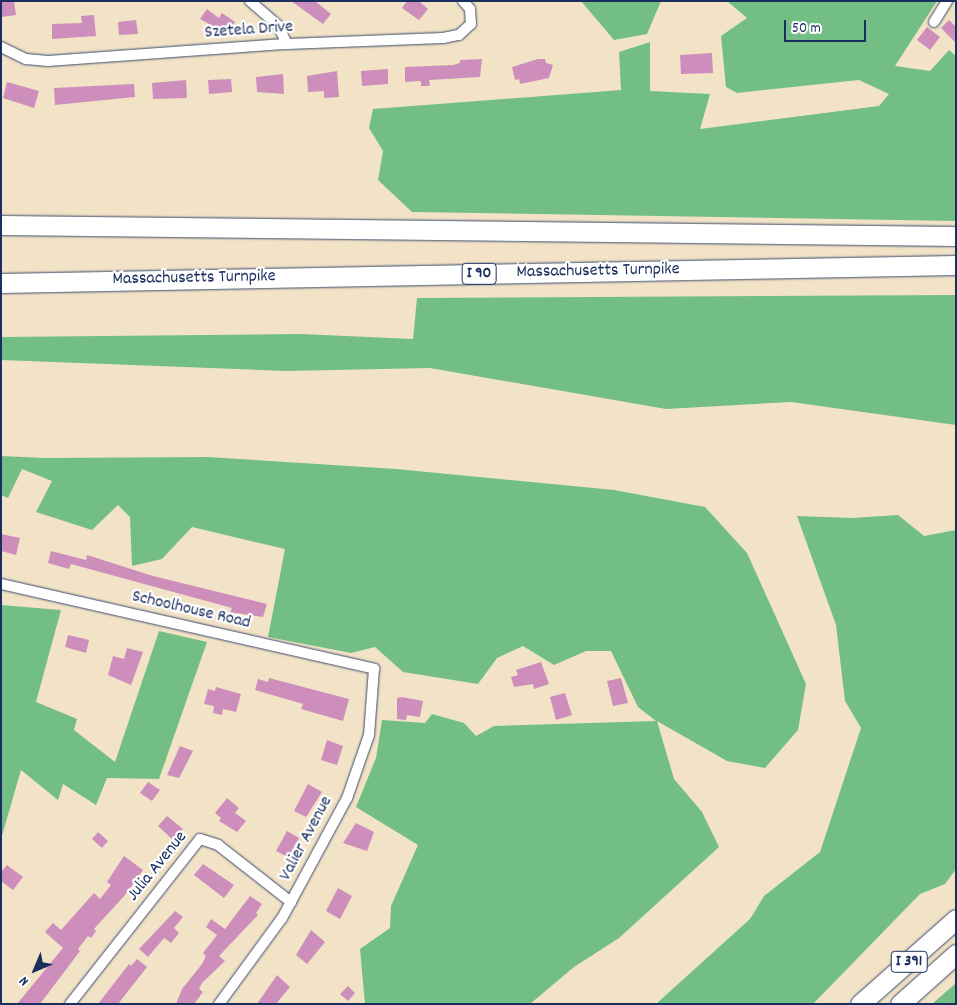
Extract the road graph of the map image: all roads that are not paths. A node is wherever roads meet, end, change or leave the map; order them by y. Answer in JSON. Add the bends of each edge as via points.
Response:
{"nodes":[{"id":1,"x":250,"y":1,"type":"edge"},
{"id":2,"x":463,"y":1,"type":"edge"},
{"id":3,"x":947,"y":1,"type":"edge"},
{"id":4,"x":934,"y":22,"type":"dead end"},
{"id":5,"x":287,"y":44,"type":"junction"},
{"id":6,"x":1,"y":47,"type":"edge"},
{"id":7,"x":1,"y":225,"type":"edge"},
{"id":8,"x":956,"y":236,"type":"edge"},
{"id":9,"x":956,"y":265,"type":"edge"},
{"id":10,"x":1,"y":283,"type":"edge"},
{"id":11,"x":1,"y":584,"type":"edge"},
{"id":12,"x":374,"y":670,"type":"joint"},
{"id":13,"x":291,"y":902,"type":"junction"},
{"id":14,"x":956,"y":919,"type":"edge"},
{"id":15,"x":956,"y":954,"type":"edge"},
{"id":16,"x":70,"y":1004,"type":"edge"},
{"id":17,"x":218,"y":1004,"type":"edge"},
{"id":18,"x":860,"y":1004,"type":"edge"},
{"id":19,"x":900,"y":1004,"type":"edge"}],
"edges":[{"from":1,"to":5,"type":"street","via":[[278,25]]},
{"from":2,"to":5,"type":"street","name":"Szetela Drive","via":[[470,8],[472,22],[454,36]]},
{"from":3,"to":4,"type":"street"},
{"from":5,"to":6,"type":"street","name":"Szetela Drive","via":[[48,61],[26,60]]},
{"from":7,"to":8,"type":"highway"},
{"from":9,"to":10,"type":"highway","name":"Massachusetts Turnpike","number":"I 90"},
{"from":11,"to":12,"type":"street","name":"Schoolhouse Road"},
{"from":12,"to":13,"type":"street","name":"Valier Avenue","via":[[371,720],[358,770],[330,834]]},
{"from":13,"to":16,"type":"street","name":"Julia Avenue","via":[[218,845],[200,839]]},
{"from":13,"to":17,"type":"street","name":"Valier Avenue","via":[[262,948]]},
{"from":14,"to":18,"type":"highway","number":"I 391"},
{"from":15,"to":19,"type":"highway","number":"I 391"}]}
